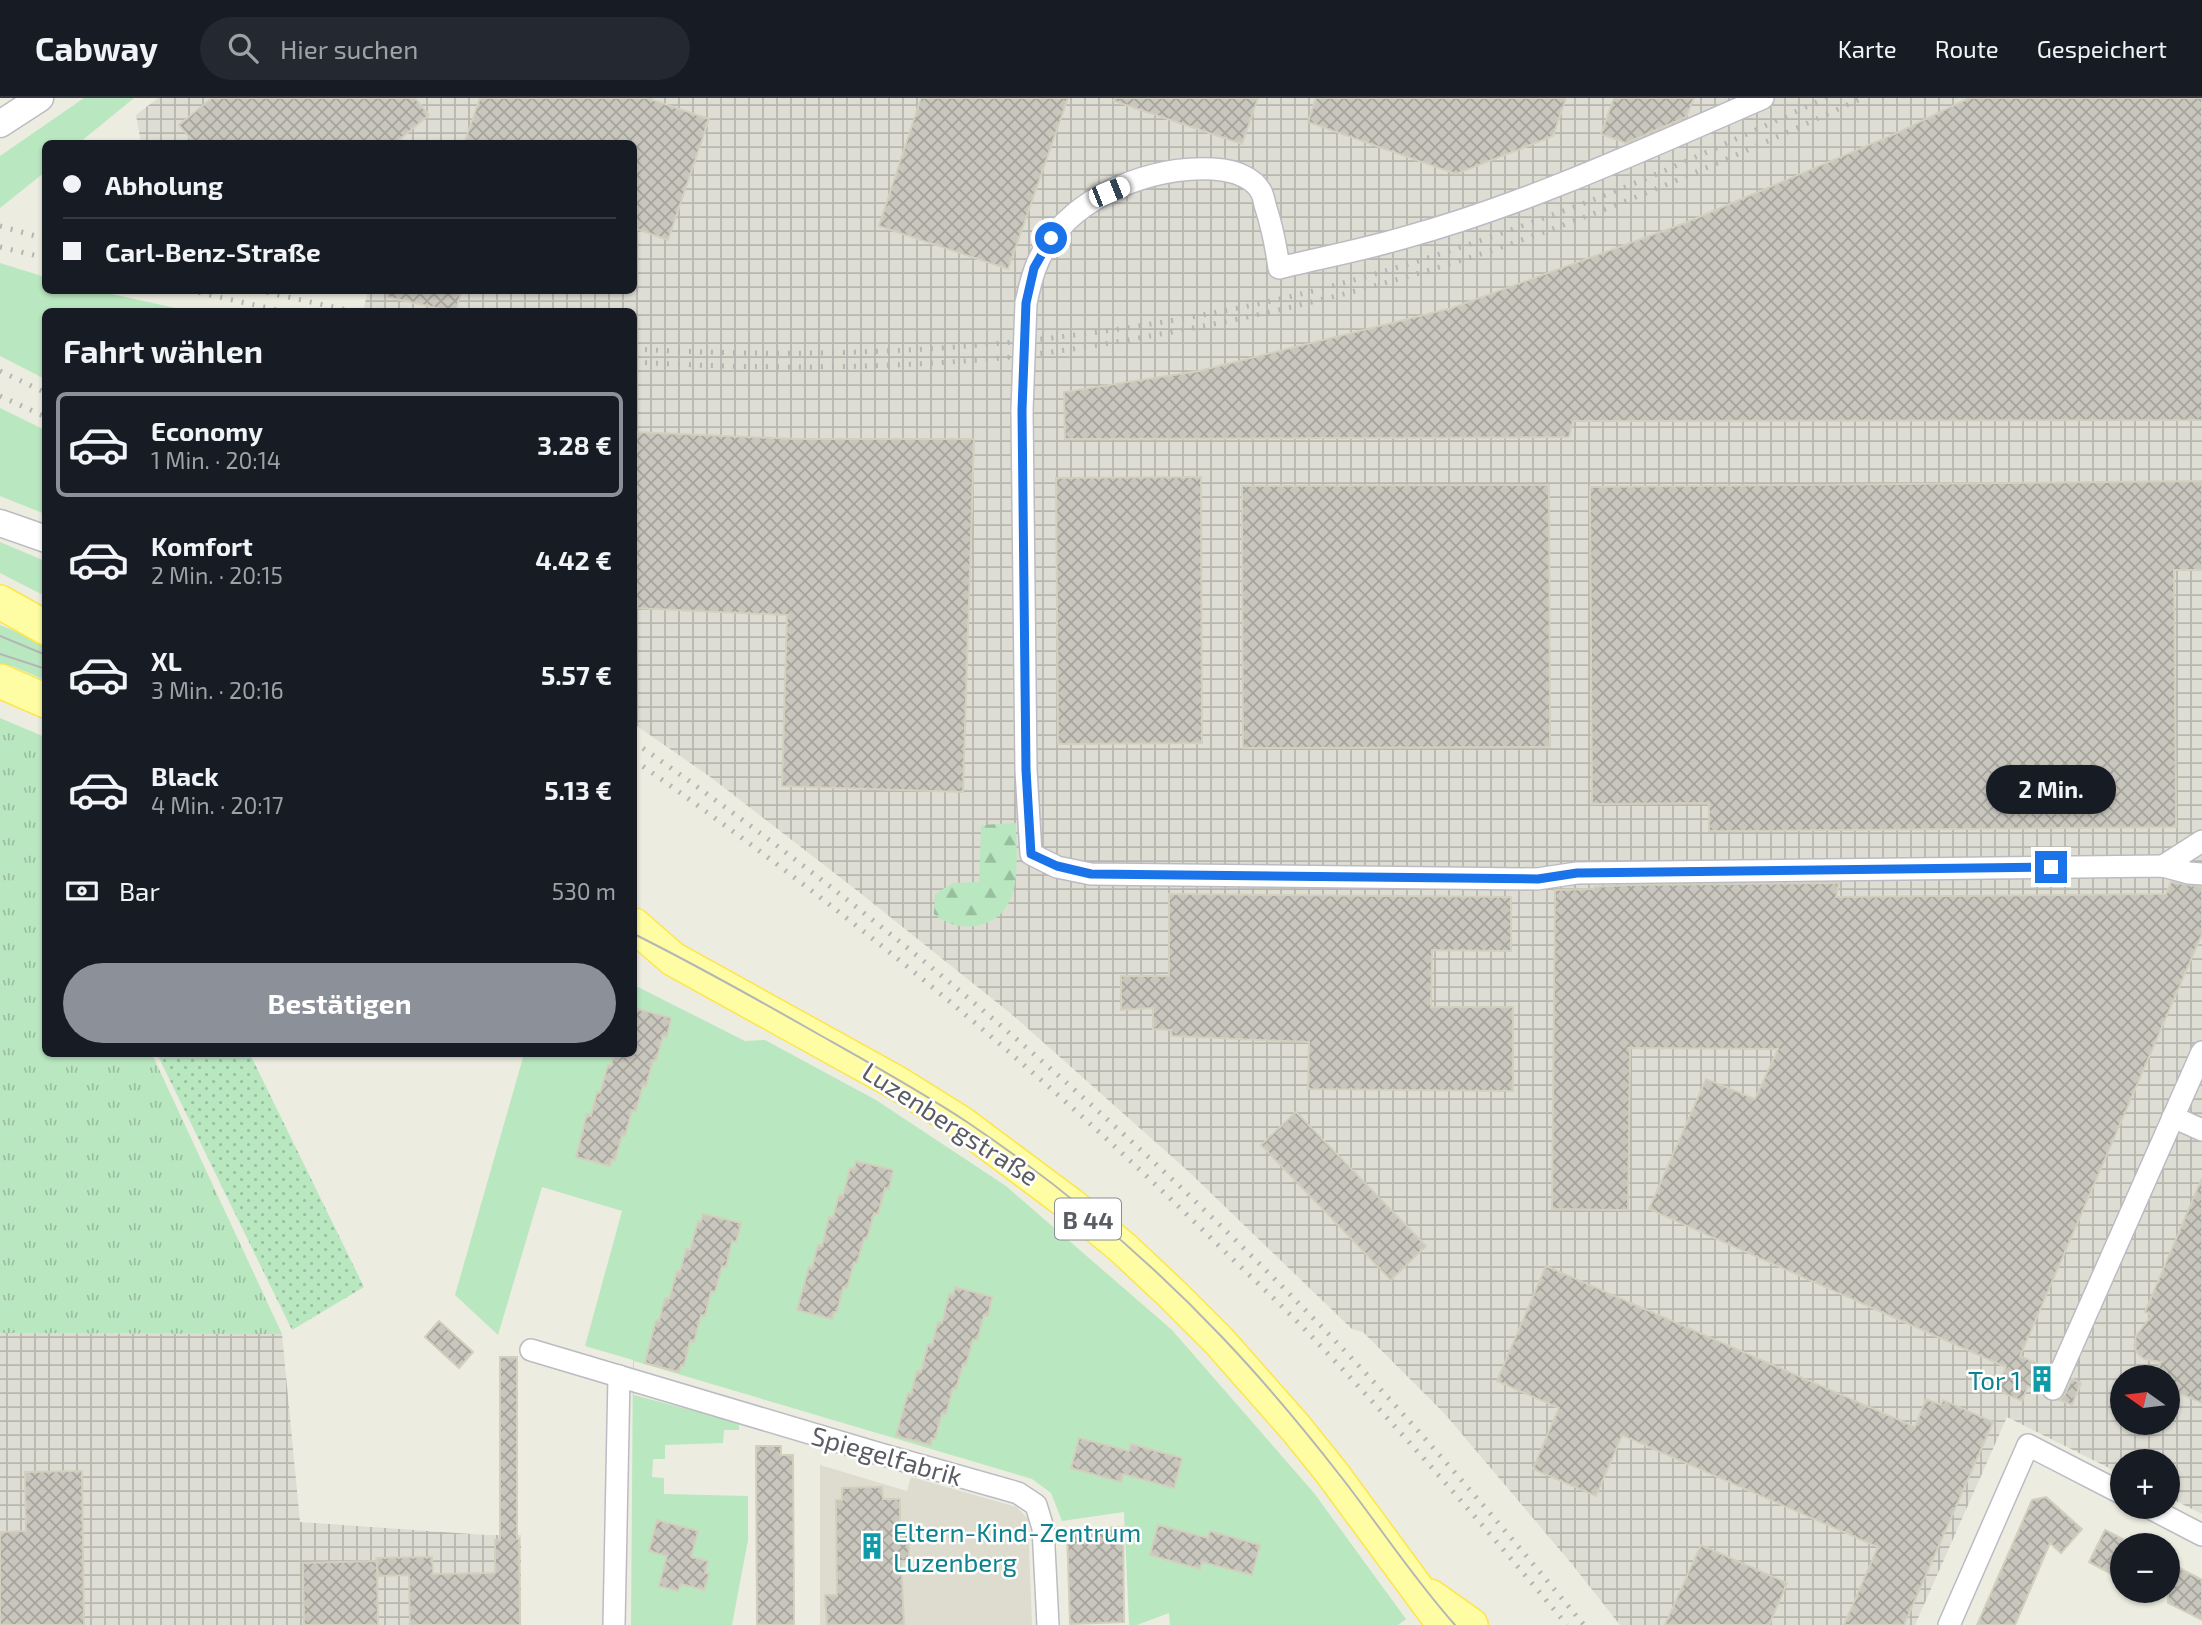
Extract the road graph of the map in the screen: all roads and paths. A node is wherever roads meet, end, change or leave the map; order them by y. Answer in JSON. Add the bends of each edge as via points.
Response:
{"nodes":[{"id":1,"x":40,"y":98,"type":"edge"},
{"id":2,"x":1763,"y":98,"type":"edge"},
{"id":3,"x":0,"y":124,"type":"edge"},
{"id":4,"x":0,"y":523,"type":"edge"},
{"id":5,"x":42,"y":538,"type":"edge"},
{"id":6,"x":0,"y":602,"type":"edge"},
{"id":7,"x":42,"y":626,"type":"edge"},
{"id":8,"x":0,"y":681,"type":"edge"},
{"id":9,"x":42,"y":699,"type":"edge"},
{"id":10,"x":2202,"y":841,"type":"edge"},
{"id":11,"x":2163,"y":866,"type":"junction"},
{"id":12,"x":2202,"y":874,"type":"edge"},
{"id":13,"x":637,"y":928,"type":"edge"},
{"id":14,"x":637,"y":948,"type":"edge"},
{"id":15,"x":673,"y":959,"type":"junction"},
{"id":16,"x":2202,"y":1052,"type":"edge"},
{"id":17,"x":2173,"y":1116,"type":"junction"},
{"id":18,"x":2202,"y":1130,"type":"edge"},
{"id":19,"x":531,"y":1350,"type":"dead end"},
{"id":20,"x":619,"y":1376,"type":"junction"},
{"id":21,"x":2053,"y":1389,"type":"dead end"},
{"id":22,"x":2110,"y":1487,"type":"edge"},
{"id":23,"x":2171,"y":1519,"type":"edge"},
{"id":24,"x":2202,"y":1535,"type":"edge"},
{"id":25,"x":1413,"y":1584,"type":"junction"},
{"id":26,"x":614,"y":1625,"type":"edge"},
{"id":27,"x":1048,"y":1625,"type":"edge"},
{"id":28,"x":1444,"y":1625,"type":"edge"},
{"id":29,"x":1471,"y":1625,"type":"edge"},
{"id":30,"x":1949,"y":1625,"type":"edge"}],
"edges":[{"from":1,"to":3,"type":"street"},
{"from":2,"to":11,"type":"street","bridge":true,"via":[[1489,211],[1403,238],[1279,268],[1260,189],[1244,176],[1203,167],[1154,174],[1109,192],[1079,211],[1051,238],[1034,268],[1026,303],[1022,410],[1031,854],[1091,874],[1139,876],[1538,879],[1577,873]]},
{"from":4,"to":5,"type":"street"},
{"from":6,"to":7,"type":"main road"},
{"from":8,"to":9,"type":"main road"},
{"from":10,"to":11,"type":"street"},
{"from":11,"to":12,"type":"street"},
{"from":13,"to":15,"type":"main road","name":"Luzenbergstraße","number":"B 44"},
{"from":14,"to":15,"type":"main road","name":"Luzenbergstraße","number":"B 44"},
{"from":15,"to":25,"type":"main road","name":"Luzenbergstraße","number":"B 44","via":[[897,1083],[1021,1166],[1112,1239],[1219,1341],[1296,1426]]},
{"from":16,"to":17,"type":"street"},
{"from":17,"to":18,"type":"street"},
{"from":17,"to":21,"type":"street"},
{"from":19,"to":20,"type":"street","name":"Spiegelfabrik"},
{"from":20,"to":26,"type":"street"},
{"from":20,"to":27,"type":"street","name":"Spiegelfabrik","via":[[1018,1493],[1035,1506],[1043,1528]]},
{"from":22,"to":30,"type":"street","via":[[2028,1445]]},
{"from":23,"to":24,"type":"street"},
{"from":25,"to":28,"type":"main road","name":"Luzenbergstraße","number":"B 44"},
{"from":25,"to":29,"type":"main road","name":"Luzenbergstraße","number":"B 44"}]}
